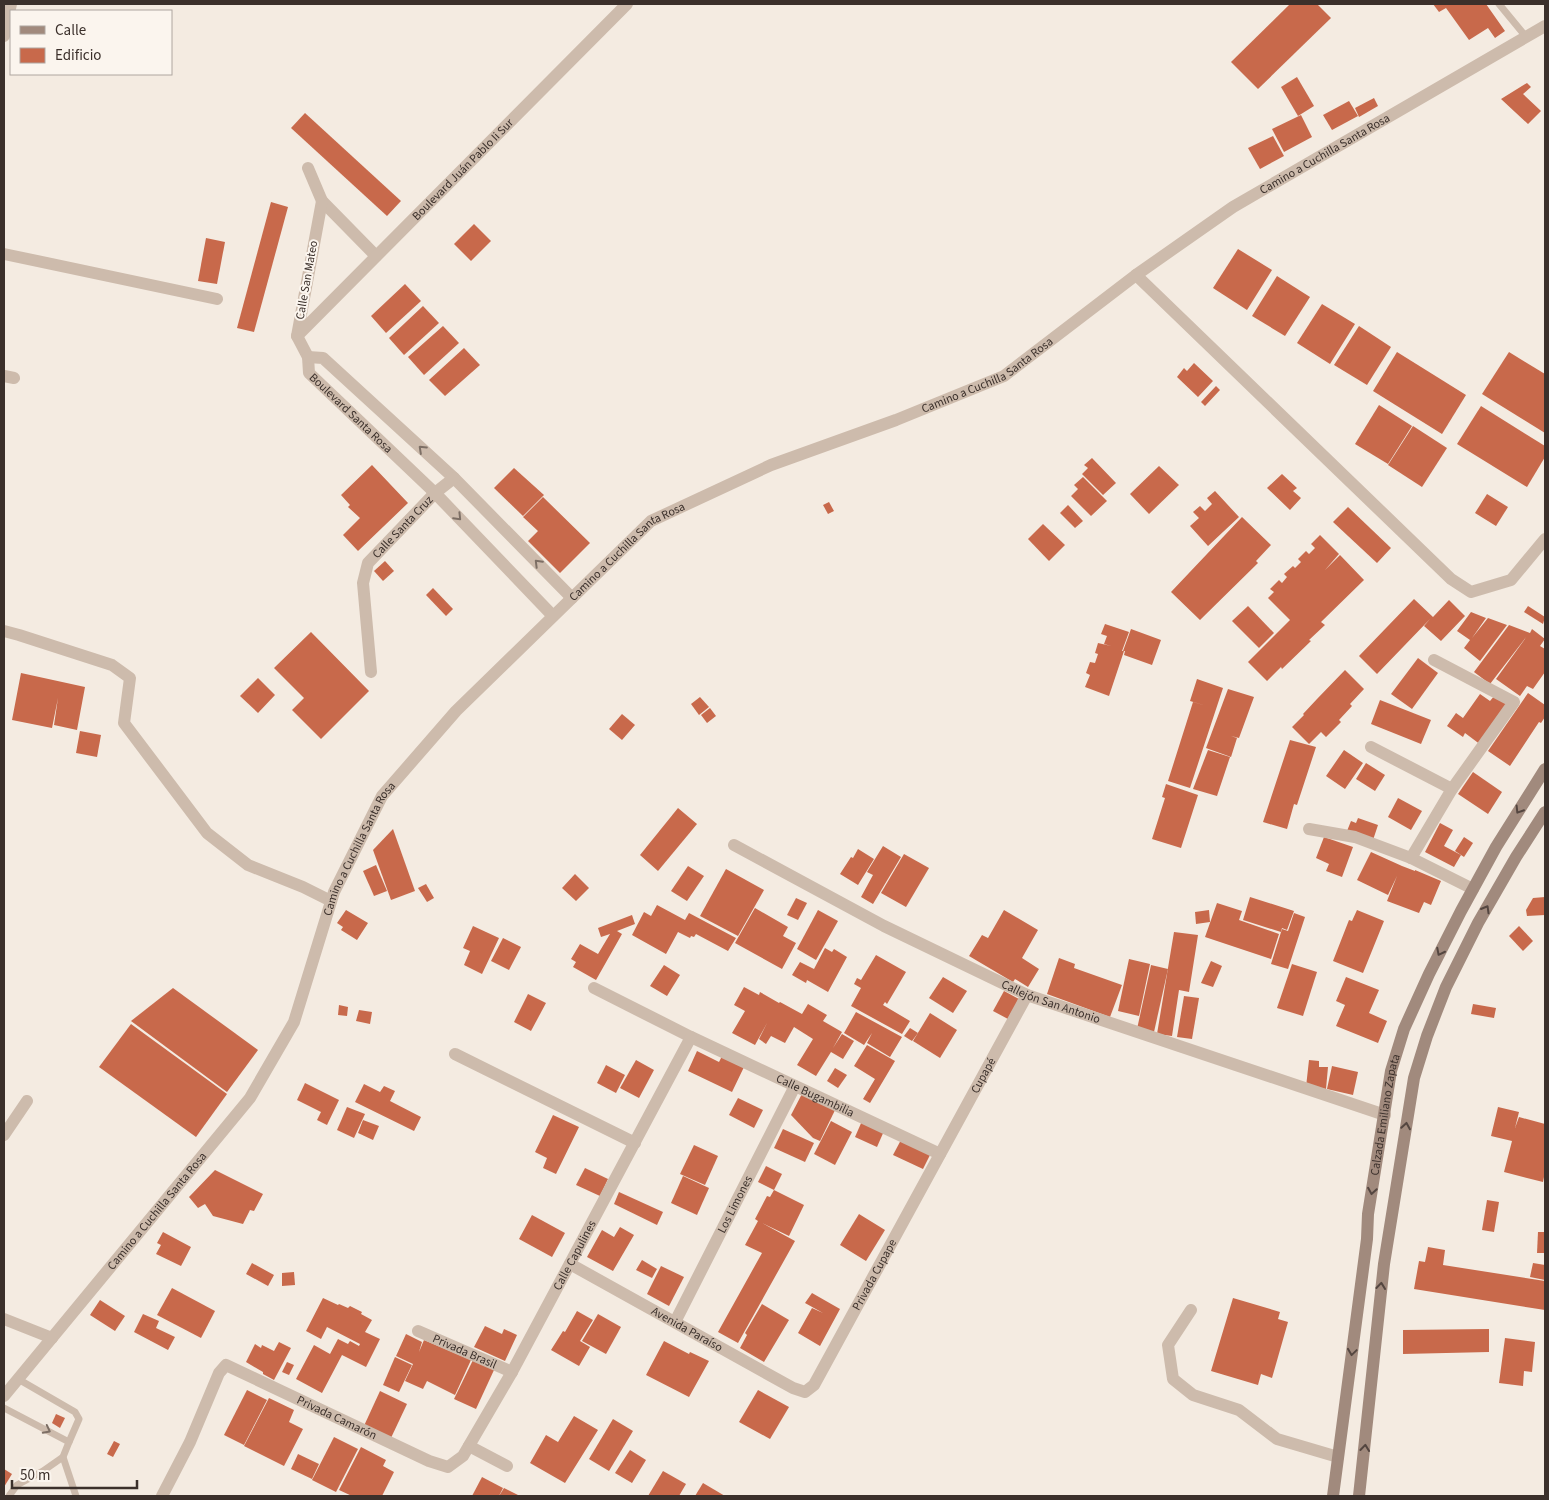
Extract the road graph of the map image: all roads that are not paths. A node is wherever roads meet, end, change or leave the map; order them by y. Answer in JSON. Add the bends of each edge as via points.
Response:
{"nodes":[{"id":1,"x":11,"y":4,"type":"edge"},
{"id":2,"x":627,"y":4,"type":"edge"},
{"id":3,"x":1500,"y":4,"type":"edge"},
{"id":4,"x":1545,"y":26,"type":"edge"},
{"id":5,"x":4,"y":36,"type":"edge"},
{"id":6,"x":1527,"y":38,"type":"junction"},
{"id":7,"x":308,"y":168,"type":"dead end"},
{"id":8,"x":322,"y":200,"type":"junction"},
{"id":9,"x":4,"y":254,"type":"edge"},
{"id":10,"x":376,"y":256,"type":"junction"},
{"id":11,"x":1136,"y":274,"type":"junction"},
{"id":12,"x":217,"y":300,"type":"dead end"},
{"id":13,"x":297,"y":336,"type":"junction"},
{"id":14,"x":308,"y":357,"type":"junction"},
{"id":15,"x":454,"y":478,"type":"junction"},
{"id":16,"x":436,"y":494,"type":"junction"},
{"id":17,"x":1545,"y":539,"type":"edge"},
{"id":18,"x":572,"y":598,"type":"junction"},
{"id":19,"x":553,"y":616,"type":"junction"},
{"id":20,"x":4,"y":631,"type":"edge"},
{"id":21,"x":1434,"y":660,"type":"dead end"},
{"id":22,"x":371,"y":672,"type":"dead end"},
{"id":23,"x":1371,"y":747,"type":"dead end"},
{"id":24,"x":1545,"y":769,"type":"edge"},
{"id":25,"x":1452,"y":789,"type":"junction"},
{"id":26,"x":1545,"y":812,"type":"edge"},
{"id":27,"x":1309,"y":829,"type":"dead end"},
{"id":28,"x":734,"y":846,"type":"dead end"},
{"id":29,"x":1411,"y":858,"type":"junction"},
{"id":30,"x":1473,"y":889,"type":"junction"},
{"id":31,"x":331,"y":901,"type":"junction"},
{"id":32,"x":594,"y":988,"type":"dead end"},
{"id":33,"x":1027,"y":995,"type":"junction"},
{"id":34,"x":691,"y":1037,"type":"junction"},
{"id":35,"x":455,"y":1054,"type":"dead end"},
{"id":36,"x":795,"y":1086,"type":"junction"},
{"id":37,"x":26,"y":1101,"type":"dead end"},
{"id":38,"x":1385,"y":1115,"type":"junction"},
{"id":39,"x":4,"y":1135,"type":"edge"},
{"id":40,"x":635,"y":1143,"type":"junction"},
{"id":41,"x":940,"y":1154,"type":"junction"},
{"id":42,"x":570,"y":1264,"type":"junction"},
{"id":43,"x":1191,"y":1310,"type":"dead end"},
{"id":44,"x":4,"y":1319,"type":"edge"},
{"id":45,"x":674,"y":1322,"type":"junction"},
{"id":46,"x":418,"y":1331,"type":"dead end"},
{"id":47,"x":52,"y":1338,"type":"junction"},
{"id":48,"x":512,"y":1372,"type":"junction"},
{"id":49,"x":18,"y":1379,"type":"junction"},
{"id":50,"x":805,"y":1392,"type":"joint"},
{"id":51,"x":4,"y":1396,"type":"edge"},
{"id":52,"x":4,"y":1408,"type":"edge"},
{"id":53,"x":69,"y":1442,"type":"junction"},
{"id":54,"x":469,"y":1446,"type":"junction"},
{"id":55,"x":63,"y":1457,"type":"junction"},
{"id":56,"x":1338,"y":1457,"type":"junction"},
{"id":57,"x":507,"y":1466,"type":"dead end"},
{"id":58,"x":448,"y":1467,"type":"joint"},
{"id":59,"x":9,"y":1496,"type":"edge"},
{"id":60,"x":76,"y":1496,"type":"edge"},
{"id":61,"x":162,"y":1496,"type":"edge"},
{"id":62,"x":1333,"y":1496,"type":"edge"},
{"id":63,"x":1359,"y":1496,"type":"edge"}],
"edges":[{"from":1,"to":5,"type":"street"},
{"from":2,"to":10,"type":"street","name":"Boulevard Juán Pablo Ii Sur"},
{"from":3,"to":6,"type":"lane"},
{"from":4,"to":6,"type":"street","name":"Camino a Cuchilla Santa Rosa"},
{"from":6,"to":11,"type":"street","name":"Camino a Cuchilla Santa Rosa","via":[[1233,208]]},
{"from":7,"to":8,"type":"street"},
{"from":8,"to":10,"type":"street"},
{"from":8,"to":13,"type":"street","name":"Calle San Mateo"},
{"from":9,"to":12,"type":"street"},
{"from":10,"to":13,"type":"street","name":"Boulevard Juán Pablo Ii Sur"},
{"from":11,"to":17,"type":"street","via":[[1451,579],[1472,592],[1511,580]]},
{"from":11,"to":18,"type":"street","name":"Camino a Cuchilla Santa Rosa","via":[[1004,376],[896,420],[771,465],[651,521]]},
{"from":13,"to":14,"type":"street","name":"Calle San Mateo"},
{"from":15,"to":14,"type":"street","name":"Boulevard Santa Rosa","one_way":true,"via":[[323,358]]},
{"from":14,"to":16,"type":"street","name":"Boulevard Santa Rosa","via":[[309,373]]},
{"from":15,"to":16,"type":"street","name":"Calle Santa Cruz"},
{"from":18,"to":15,"type":"street","name":"Boulevard Santa Rosa","one_way":true},
{"from":16,"to":19,"type":"street","name":"Boulevard Santa Rosa","one_way":true},
{"from":16,"to":22,"type":"street","name":"Calle Santa Cruz","via":[[368,563],[362,583]]},
{"from":18,"to":19,"type":"street","name":"Camino a Cuchilla Santa Rosa"},
{"from":19,"to":31,"type":"street","name":"Camino a Cuchilla Santa Rosa","via":[[456,711],[382,796]]},
{"from":20,"to":31,"type":"street","via":[[112,665],[130,678],[124,723],[207,833],[248,865]]},
{"from":21,"to":25,"type":"street","via":[[1514,702]]},
{"from":23,"to":25,"type":"street"},
{"from":24,"to":30,"type":"main road","name":"Calzada Emiliano Zapata","one_way":true},
{"from":25,"to":29,"type":"street"},
{"from":63,"to":26,"type":"main road","name":"Calzada Emiliano Zapata","one_way":true,"via":[[1384,1264],[1414,1078],[1446,986],[1478,922]]},
{"from":27,"to":29,"type":"street","via":[[1355,838]]},
{"from":28,"to":33,"type":"street","name":"Callejón San Antonio","via":[[884,926]]},
{"from":29,"to":30,"type":"street"},
{"from":30,"to":38,"type":"main road","name":"Calzada Emiliano Zapata","one_way":true,"via":[[1404,1029],[1391,1071]]},
{"from":31,"to":47,"type":"street","name":"Camino a Cuchilla Santa Rosa","via":[[294,1022],[250,1098]]},
{"from":32,"to":34,"type":"street","name":"Calle Bugambilia"},
{"from":33,"to":38,"type":"street","name":"Callejón San Antonio"},
{"from":33,"to":41,"type":"street","name":"Cupapé"},
{"from":34,"to":36,"type":"street","name":"Calle Bugambilia"},
{"from":34,"to":40,"type":"street","name":"Calle Capulines"},
{"from":35,"to":40,"type":"street"},
{"from":36,"to":41,"type":"street","name":"Calle Bugambilia"},
{"from":36,"to":45,"type":"street","name":"Los Limones"},
{"from":37,"to":39,"type":"street"},
{"from":38,"to":56,"type":"main road","name":"Calzada Emiliano Zapata","one_way":true,"via":[[1368,1214],[1364,1267]]},
{"from":40,"to":42,"type":"street","name":"Calle Capulines"},
{"from":41,"to":50,"type":"street","name":"Privada Cupape","via":[[814,1385]]},
{"from":42,"to":45,"type":"street","name":"Avenida Paraíso"},
{"from":42,"to":48,"type":"street","name":"Calle Capulines"},
{"from":43,"to":56,"type":"street","via":[[1168,1345],[1173,1379],[1193,1395],[1239,1410],[1276,1439]]},
{"from":44,"to":47,"type":"street"},
{"from":45,"to":50,"type":"street","name":"Avenida Paraíso"},
{"from":46,"to":48,"type":"street","name":"Privada Brasil"},
{"from":47,"to":49,"type":"street","name":"Camino a Cuchilla Santa Rosa"},
{"from":48,"to":54,"type":"street","name":"Calle Capulines"},
{"from":49,"to":51,"type":"street","name":"Camino a Cuchilla Santa Rosa"},
{"from":49,"to":53,"type":"lane","via":[[75,1412],[80,1420]]},
{"from":52,"to":53,"type":"lane","one_way":true},
{"from":53,"to":55,"type":"lane"},
{"from":54,"to":57,"type":"street"},
{"from":54,"to":58,"type":"street","name":"Calle Capulines","via":[[463,1456]]},
{"from":55,"to":59,"type":"lane","via":[[18,1485]]},
{"from":55,"to":60,"type":"lane"},
{"from":56,"to":62,"type":"main road","name":"Calzada Emiliano Zapata"},
{"from":58,"to":61,"type":"street","name":"Privada Camarón","via":[[226,1365]]}]}
